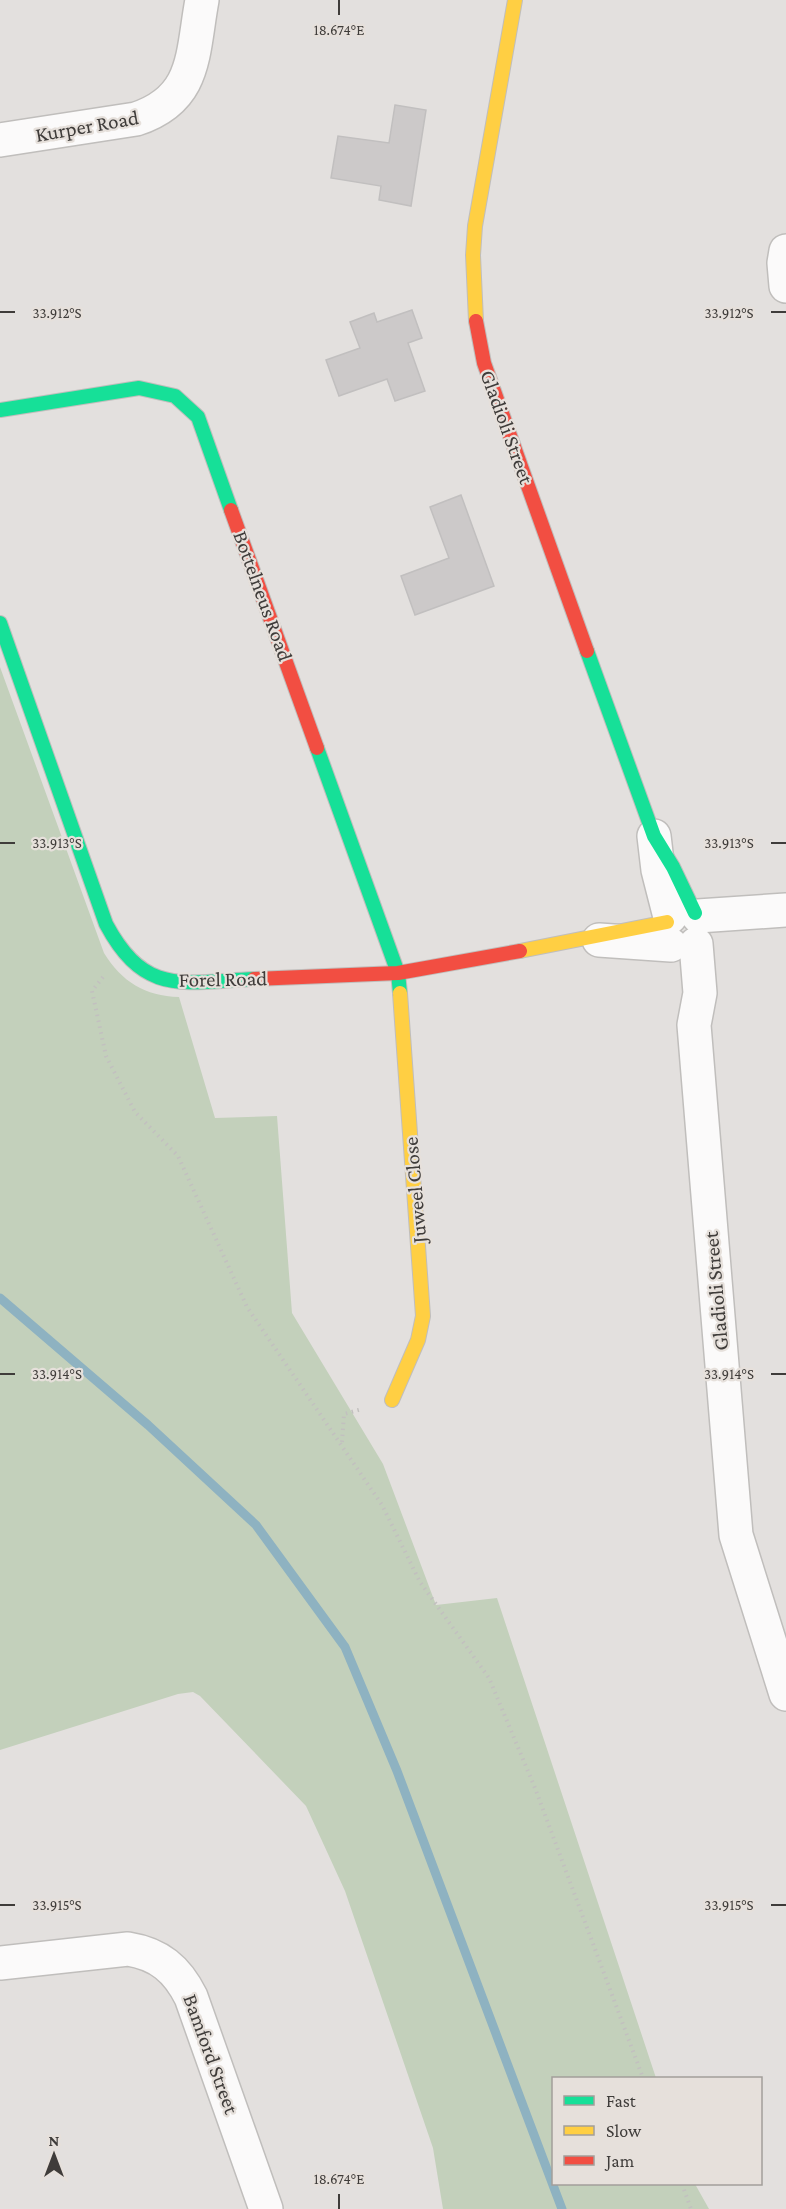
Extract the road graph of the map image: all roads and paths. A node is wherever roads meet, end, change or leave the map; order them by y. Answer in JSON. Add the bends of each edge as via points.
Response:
{"nodes":[{"id":1,"x":202,"y":0,"type":"edge"},
{"id":2,"x":515,"y":0,"type":"edge"},
{"id":3,"x":0,"y":140,"type":"edge"},
{"id":4,"x":786,"y":251,"type":"edge"},
{"id":5,"x":786,"y":286,"type":"edge"},
{"id":6,"x":0,"y":410,"type":"edge"},
{"id":7,"x":0,"y":623,"type":"edge"},
{"id":8,"x":654,"y":836,"type":"joint"},
{"id":9,"x":785,"y":910,"type":"edge"},
{"id":10,"x":684,"y":930,"type":"junction"},
{"id":11,"x":575,"y":941,"type":"joint"},
{"id":12,"x":124,"y":956,"type":"junction"},
{"id":13,"x":398,"y":973,"type":"junction"},
{"id":14,"x":392,"y":1400,"type":"joint"},
{"id":15,"x":342,"y":1444,"type":"junction"},
{"id":16,"x":786,"y":1694,"type":"edge"},
{"id":17,"x":0,"y":1963,"type":"edge"},
{"id":18,"x":642,"y":2077,"type":"edge"},
{"id":19,"x":682,"y":2185,"type":"edge"},
{"id":20,"x":266,"y":2209,"type":"edge"},
{"id":21,"x":691,"y":2209,"type":"edge"}],
"edges":[{"from":1,"to":3,"type":"street","name":"Kurper Road","via":[[190,69],[169,104],[136,118]]},
{"from":2,"to":8,"type":"street","name":"Gladioli Street","via":[[476,226],[476,325],[484,363]]},
{"from":4,"to":5,"type":"street"},
{"from":6,"to":13,"type":"street","name":"Bottelneus Road","via":[[139,388],[175,396],[198,417]]},
{"from":7,"to":12,"type":"street","name":"Forel Road","via":[[106,924]]},
{"from":8,"to":10,"type":"street","name":"Gladioli Street","via":[[658,870]]},
{"from":9,"to":10,"type":"street"},
{"from":10,"to":11,"type":"street","name":"Forel Road","via":[[622,940]]},
{"from":10,"to":16,"type":"street","name":"Gladioli Street","via":[[682,993],[694,1024],[736,1535]]},
{"from":11,"to":13,"type":"street","name":"Forel Road"},
{"from":12,"to":13,"type":"street","name":"Forel Road","via":[[136,969],[153,978],[178,982]]},
{"from":12,"to":15,"type":"path","via":[[92,991],[106,1056],[135,1112],[178,1156],[247,1307]]},
{"from":13,"to":14,"type":"street","name":"Juweel Close","via":[[423,1316],[418,1340]]},
{"from":14,"to":15,"type":"path","via":[[344,1414]]},
{"from":15,"to":18,"type":"path","via":[[382,1505],[420,1582],[489,1678],[535,1788]]},
{"from":17,"to":20,"type":"street","name":"Bamford Street","via":[[128,1949],[145,1952],[173,1968],[191,1997]]},
{"from":19,"to":21,"type":"path"}]}
